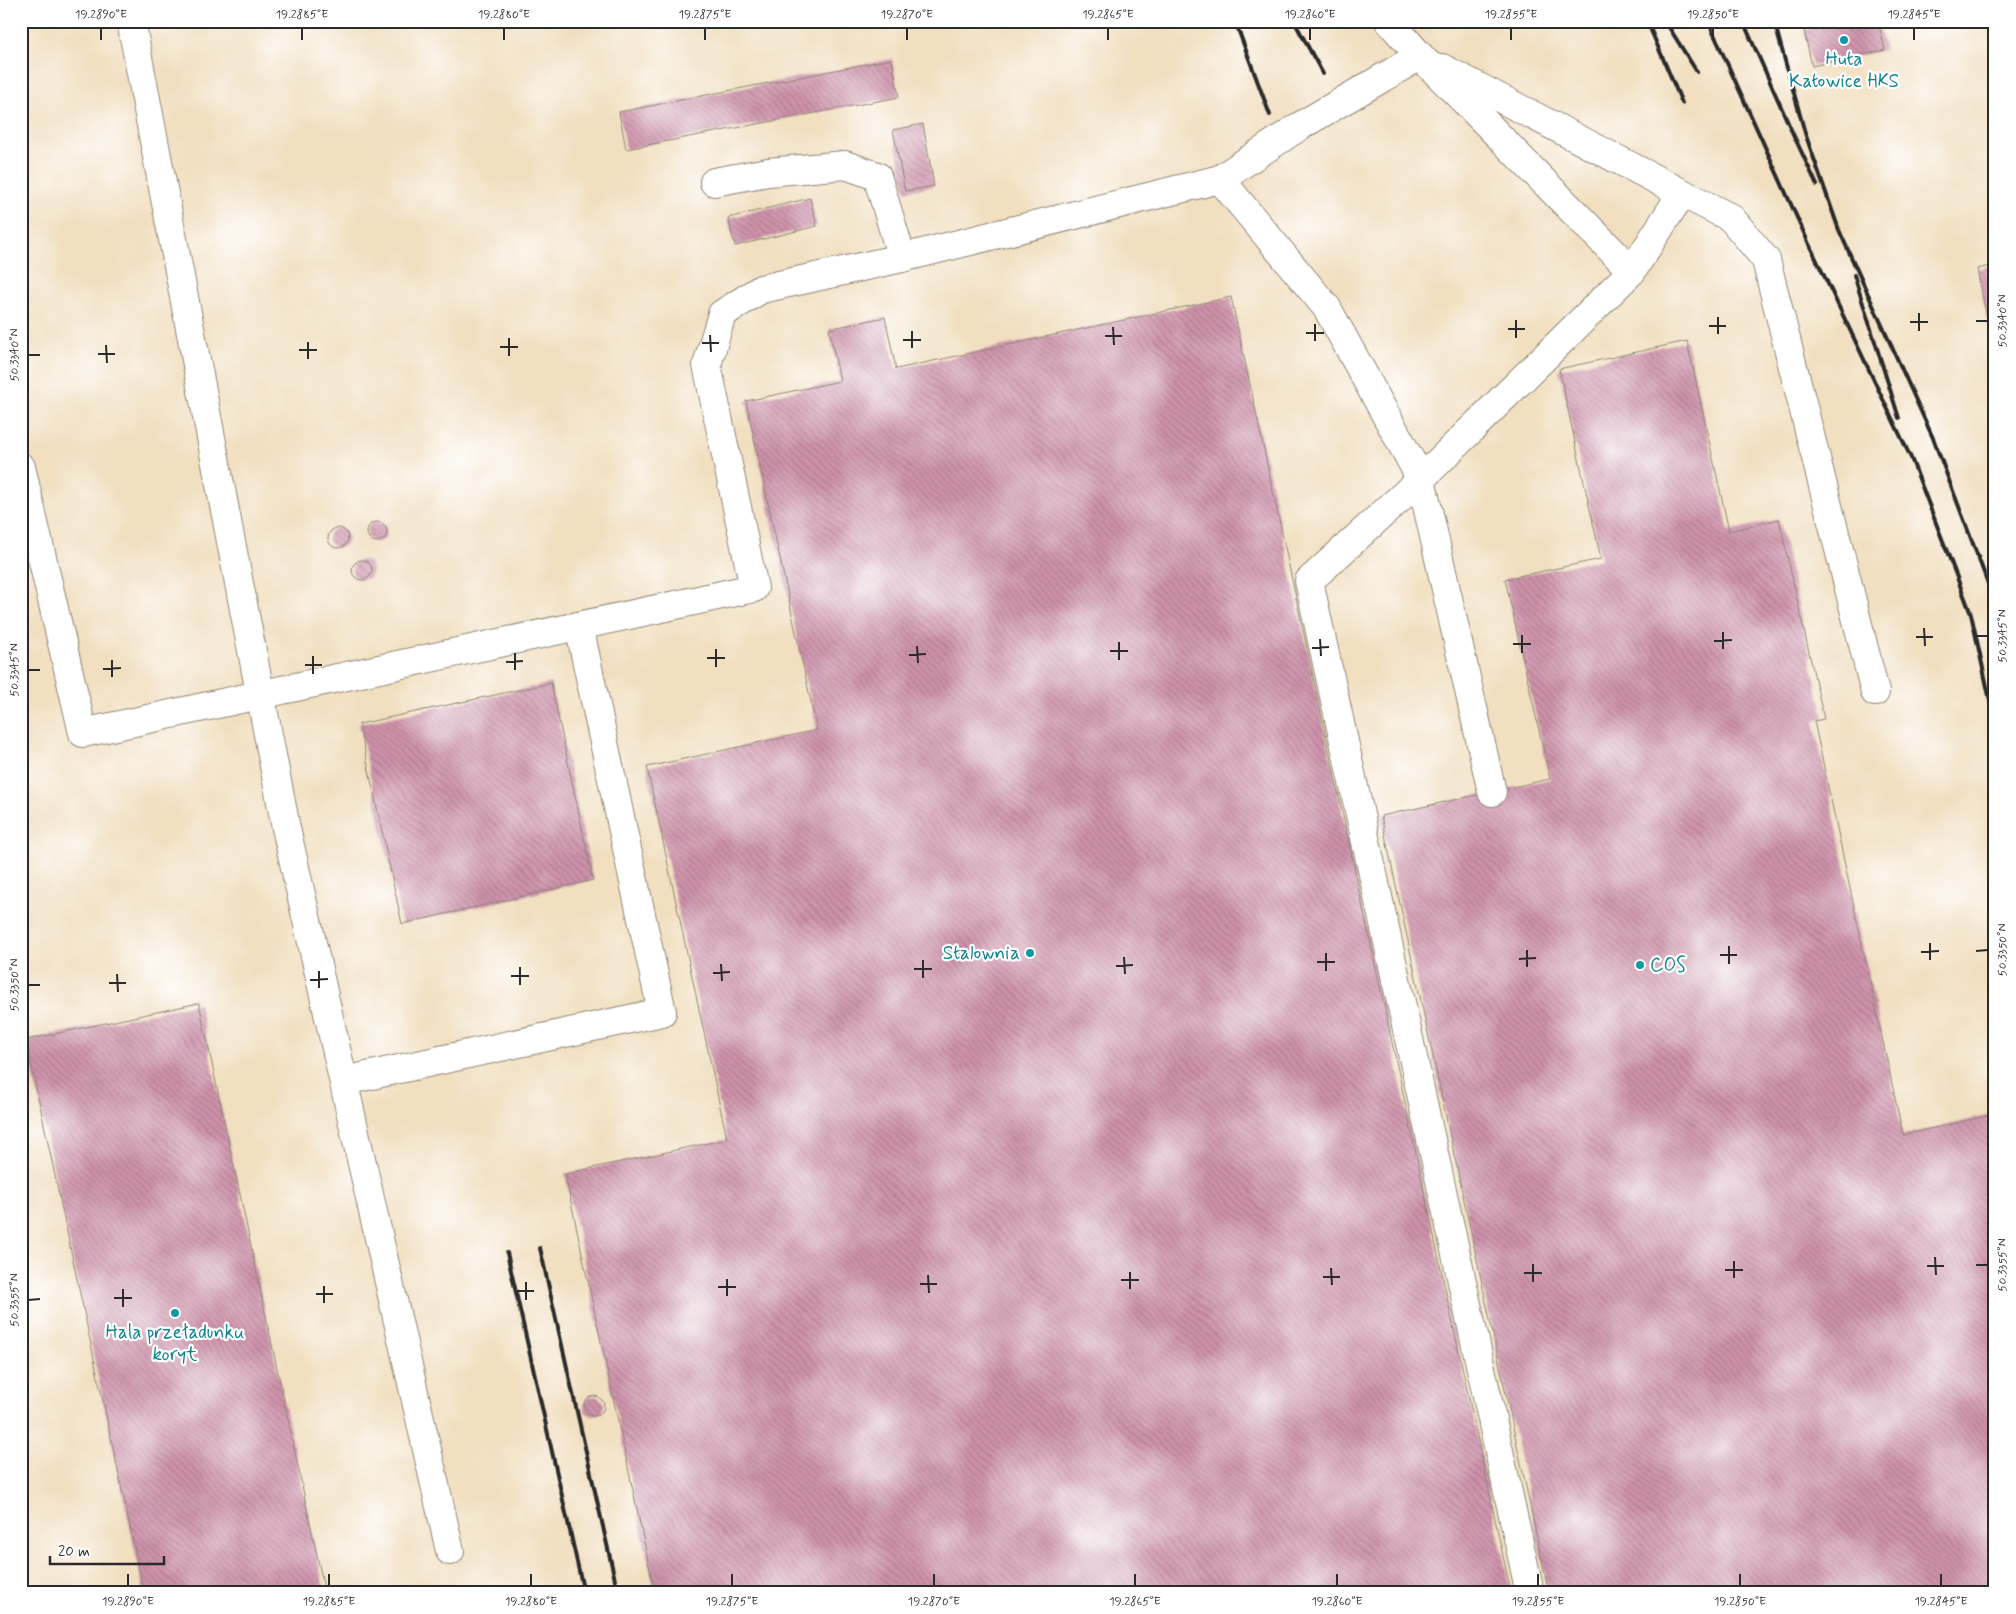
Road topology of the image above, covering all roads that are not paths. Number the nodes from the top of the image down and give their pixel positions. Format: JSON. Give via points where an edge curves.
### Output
{"nodes":[{"id":1,"x":131,"y":21,"type":"edge"},
{"id":2,"x":1389,"y":21,"type":"edge"},
{"id":3,"x":1420,"y":56,"type":"junction"},
{"id":4,"x":1220,"y":179,"type":"junction"},
{"id":5,"x":714,"y":182,"type":"dead end"},
{"id":6,"x":1682,"y":194,"type":"junction"},
{"id":7,"x":902,"y":258,"type":"junction"},
{"id":8,"x":1632,"y":271,"type":"junction"},
{"id":9,"x":21,"y":467,"type":"edge"},
{"id":10,"x":1421,"y":479,"type":"junction"},
{"id":11,"x":579,"y":626,"type":"junction"},
{"id":12,"x":1875,"y":692,"type":"dead end"},
{"id":13,"x":261,"y":695,"type":"junction"},
{"id":14,"x":1492,"y":792,"type":"dead end"},
{"id":15,"x":344,"y":1081,"type":"junction"},
{"id":16,"x":450,"y":1552,"type":"dead end"},
{"id":17,"x":1530,"y":1593,"type":"edge"}],
"edges":[{"from":1,"to":13,"type":"lane"},
{"from":2,"to":3,"type":"lane"},
{"from":3,"to":4,"type":"lane","via":[[1300,126]]},
{"from":3,"to":6,"type":"lane"},
{"from":3,"to":8,"type":"lane"},
{"from":4,"to":7,"type":"lane"},
{"from":4,"to":10,"type":"lane","via":[[1327,308]]},
{"from":5,"to":7,"type":"lane","via":[[768,172],[845,165],[877,176]]},
{"from":6,"to":8,"type":"lane"},
{"from":6,"to":12,"type":"lane","via":[[1731,218],[1766,260]]},
{"from":7,"to":11,"type":"lane","via":[[761,290],[722,314],[707,365],[754,588]]},
{"from":8,"to":10,"type":"lane"},
{"from":9,"to":13,"type":"lane","via":[[83,733]]},
{"from":10,"to":14,"type":"lane"},
{"from":10,"to":17,"type":"lane","via":[[1309,581]]},
{"from":11,"to":13,"type":"lane"},
{"from":11,"to":15,"type":"lane","via":[[662,1012]]},
{"from":13,"to":15,"type":"lane","via":[[286,828]]},
{"from":15,"to":16,"type":"lane"}]}
